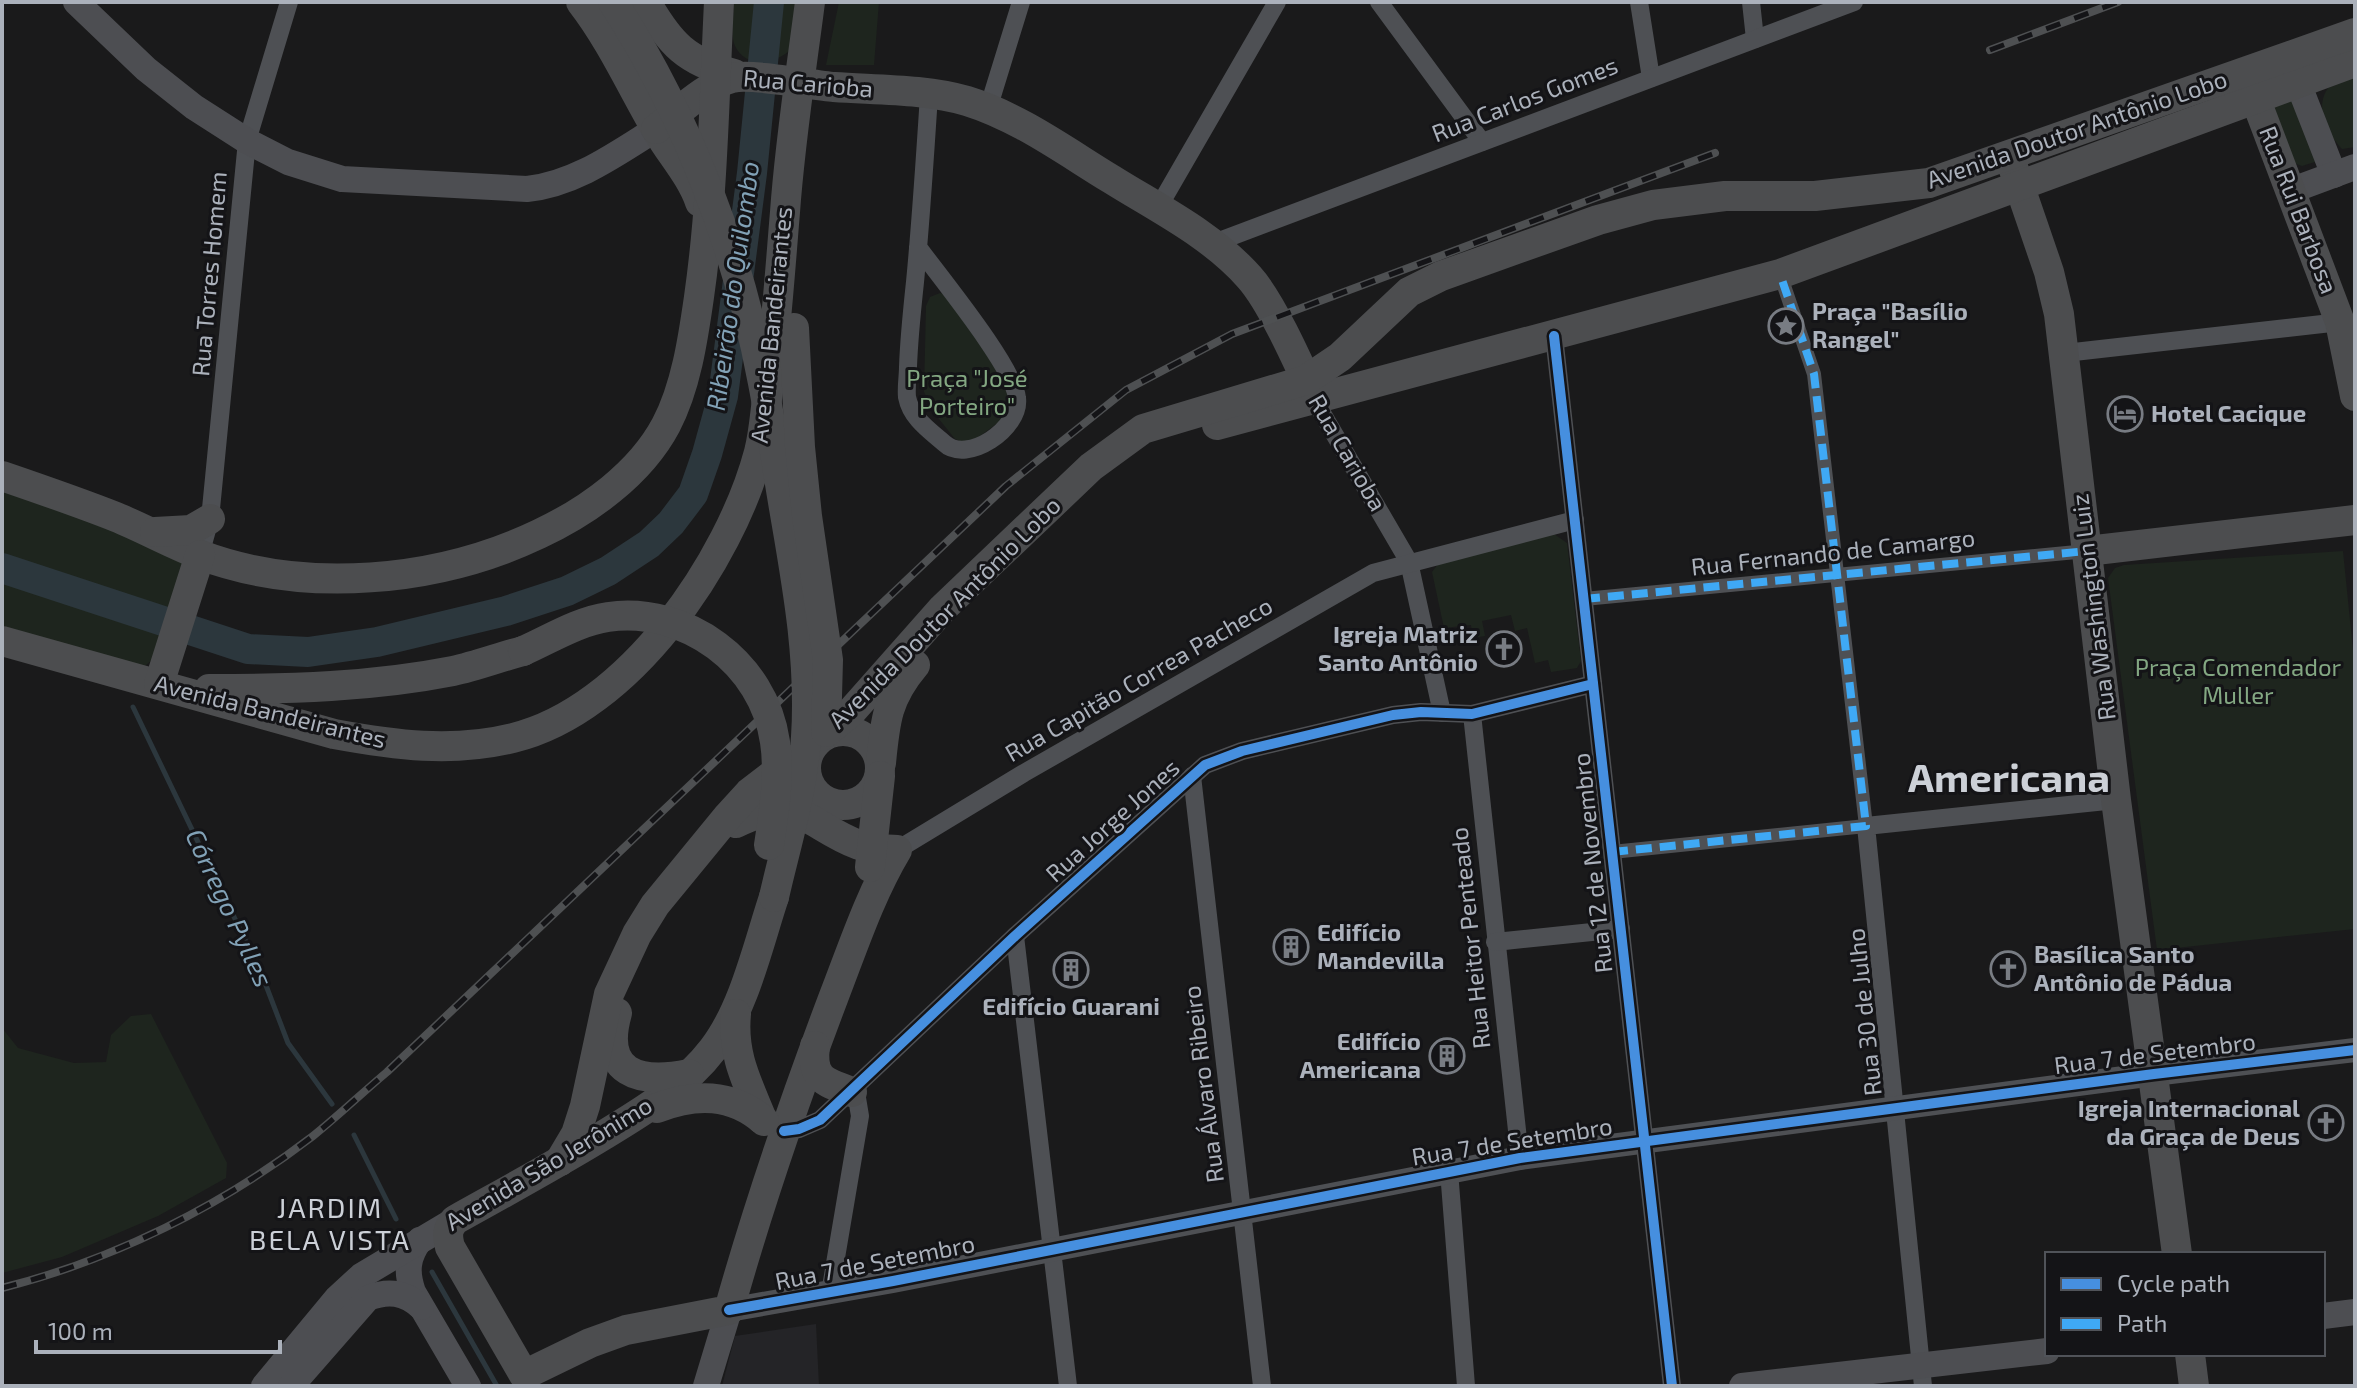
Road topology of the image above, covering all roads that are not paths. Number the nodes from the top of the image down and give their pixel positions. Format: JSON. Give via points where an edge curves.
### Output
{"nodes":[{"id":1,"x":76,"y":2,"type":"edge"},
{"id":2,"x":289,"y":2,"type":"edge"},
{"id":3,"x":581,"y":2,"type":"edge"},
{"id":4,"x":719,"y":2,"type":"edge"},
{"id":5,"x":810,"y":2,"type":"edge"},
{"id":6,"x":1021,"y":2,"type":"edge"},
{"id":7,"x":1277,"y":2,"type":"edge"},
{"id":8,"x":1379,"y":2,"type":"edge"},
{"id":9,"x":1639,"y":2,"type":"edge"},
{"id":10,"x":1751,"y":2,"type":"edge"},
{"id":11,"x":1854,"y":2,"type":"edge"},
{"id":12,"x":647,"y":5,"type":"edge"},
{"id":13,"x":607,"y":16,"type":"edge"},
{"id":14,"x":2355,"y":33,"type":"edge"},
{"id":15,"x":1755,"y":39,"type":"junction"},
{"id":16,"x":2355,"y":62,"type":"edge"},
{"id":17,"x":2292,"y":70,"type":"junction"},
{"id":18,"x":732,"y":77,"type":"junction"},
{"id":19,"x":1651,"y":78,"type":"junction"},
{"id":20,"x":792,"y":83,"type":"junction"},
{"id":21,"x":2250,"y":86,"type":"junction"},
{"id":22,"x":929,"y":95,"type":"junction"},
{"id":23,"x":988,"y":109,"type":"junction"},
{"id":24,"x":656,"y":129,"type":"junction"},
{"id":25,"x":247,"y":141,"type":"junction"},
{"id":26,"x":1482,"y":142,"type":"junction"},
{"id":27,"x":2009,"y":156,"type":"junction"},
{"id":28,"x":2345,"y":171,"type":"edge"},
{"id":29,"x":2019,"y":184,"type":"junction"},
{"id":30,"x":2290,"y":191,"type":"junction"},
{"id":31,"x":785,"y":201,"type":"junction"},
{"id":32,"x":1158,"y":208,"type":"junction"},
{"id":33,"x":707,"y":234,"type":"junction"},
{"id":34,"x":1214,"y":243,"type":"junction"},
{"id":35,"x":918,"y":247,"type":"junction"},
{"id":36,"x":1780,"y":274,"type":"junction"},
{"id":37,"x":2340,"y":322,"type":"junction"},
{"id":38,"x":1554,"y":336,"type":"junction"},
{"id":39,"x":2065,"y":353,"type":"junction"},
{"id":40,"x":1310,"y":390,"type":"junction"},
{"id":41,"x":2355,"y":396,"type":"edge"},
{"id":42,"x":2,"y":476,"type":"edge"},
{"id":43,"x":210,"y":519,"type":"junction"},
{"id":44,"x":1575,"y":520,"type":"junction"},
{"id":45,"x":2355,"y":520,"type":"edge"},
{"id":46,"x":150,"y":532,"type":"junction"},
{"id":47,"x":2087,"y":551,"type":"junction"},
{"id":48,"x":200,"y":555,"type":"junction"},
{"id":49,"x":1409,"y":562,"type":"junction"},
{"id":50,"x":1837,"y":575,"type":"junction"},
{"id":51,"x":1584,"y":599,"type":"junction"},
{"id":52,"x":2,"y":641,"type":"edge"},
{"id":53,"x":1593,"y":684,"type":"junction"},
{"id":54,"x":167,"y":686,"type":"junction"},
{"id":55,"x":1442,"y":713,"type":"junction"},
{"id":56,"x":1472,"y":714,"type":"junction"},
{"id":57,"x":819,"y":739,"type":"junction"},
{"id":58,"x":880,"y":769,"type":"junction"},
{"id":59,"x":1192,"y":776,"type":"junction"},
{"id":60,"x":817,"y":795,"type":"junction"},
{"id":61,"x":2116,"y":800,"type":"junction"},
{"id":62,"x":877,"y":810,"type":"junction"},
{"id":63,"x":736,"y":823,"type":"junction"},
{"id":64,"x":1866,"y":826,"type":"junction"},
{"id":65,"x":838,"y":834,"type":"junction"},
{"id":66,"x":885,"y":849,"type":"junction"},
{"id":67,"x":1612,"y":852,"type":"junction"},
{"id":68,"x":768,"y":896,"type":"junction"},
{"id":69,"x":1621,"y":929,"type":"junction"},
{"id":70,"x":1015,"y":936,"type":"junction"},
{"id":71,"x":1495,"y":942,"type":"junction"},
{"id":72,"x":740,"y":997,"type":"junction"},
{"id":73,"x":815,"y":1046,"type":"junction"},
{"id":74,"x":2355,"y":1050,"type":"edge"},
{"id":75,"x":689,"y":1074,"type":"junction"},
{"id":76,"x":2154,"y":1074,"type":"junction"},
{"id":77,"x":852,"y":1092,"type":"junction"},
{"id":78,"x":1894,"y":1109,"type":"junction"},
{"id":79,"x":631,"y":1119,"type":"junction"},
{"id":80,"x":773,"y":1125,"type":"junction"},
{"id":81,"x":1645,"y":1141,"type":"junction"},
{"id":82,"x":1520,"y":1158,"type":"junction"},
{"id":83,"x":559,"y":1163,"type":"junction"},
{"id":84,"x":1449,"y":1171,"type":"junction"},
{"id":85,"x":1244,"y":1213,"type":"junction"},
{"id":86,"x":455,"y":1220,"type":"junction"},
{"id":87,"x":420,"y":1240,"type":"junction"},
{"id":88,"x":1052,"y":1250,"type":"junction"},
{"id":89,"x":2177,"y":1252,"type":"edge"},
{"id":90,"x":830,"y":1293,"type":"junction"},
{"id":91,"x":421,"y":1307,"type":"junction"},
{"id":92,"x":729,"y":1310,"type":"junction"},
{"id":93,"x":2355,"y":1312,"type":"edge"},
{"id":94,"x":2325,"y":1316,"type":"edge"},
{"id":95,"x":2045,"y":1351,"type":"edge"},
{"id":96,"x":2190,"y":1356,"type":"edge"},
{"id":97,"x":1921,"y":1376,"type":"edge"},
{"id":98,"x":519,"y":1382,"type":"edge"},
{"id":99,"x":264,"y":1386,"type":"edge"},
{"id":100,"x":291,"y":1386,"type":"edge"},
{"id":101,"x":468,"y":1386,"type":"edge"},
{"id":102,"x":706,"y":1386,"type":"edge"},
{"id":103,"x":1068,"y":1386,"type":"edge"},
{"id":104,"x":1262,"y":1386,"type":"edge"},
{"id":105,"x":1466,"y":1386,"type":"edge"},
{"id":106,"x":1672,"y":1386,"type":"edge"},
{"id":107,"x":1742,"y":1386,"type":"edge"},
{"id":108,"x":2194,"y":1386,"type":"edge"}],
"edges":[{"from":1,"to":25,"type":"main road","name":"Rua Carioba","via":[[169,88]]},
{"from":2,"to":25,"type":"street","name":"Rua Torres Homem"},
{"from":3,"to":13,"type":"main road"},
{"from":4,"to":18,"type":"main road"},
{"from":5,"to":20,"type":"main road","name":"Avenida Bandeirantes"},
{"from":6,"to":23,"type":"street"},
{"from":7,"to":32,"type":"street"},
{"from":8,"to":26,"type":"street"},
{"from":9,"to":19,"type":"street"},
{"from":10,"to":15,"type":"street"},
{"from":11,"to":15,"type":"street","name":"Rua Carlos Gomes"},
{"from":12,"to":13,"type":"main road","via":[[653,32],[643,53],[624,52]]},
{"from":12,"to":18,"type":"main road","via":[[682,52]]},
{"from":13,"to":24,"type":"main road"},
{"from":13,"to":68,"type":"main road","bridge":true,"via":[[632,32],[688,141],[733,263],[763,382],[804,630],[808,701],[801,780]]},
{"from":14,"to":17,"type":"main road","name":"Avenida Doutor Antônio Lobo"},
{"from":15,"to":19,"type":"street","name":"Rua Carlos Gomes"},
{"from":16,"to":17,"type":"main road","name":"Avenida Doutor Antônio Lobo"},
{"from":17,"to":21,"type":"main road","name":"Avenida Doutor Antônio Lobo"},
{"from":17,"to":28,"type":"main road"},
{"from":18,"to":20,"type":"main road","name":"Rua Carioba"},
{"from":18,"to":24,"type":"main road","name":"Rua Carioba"},
{"from":18,"to":33,"type":"main road"},
{"from":19,"to":26,"type":"street","name":"Rua Carlos Gomes"},
{"from":20,"to":22,"type":"main road","name":"Rua Carioba"},
{"from":20,"to":31,"type":"main road","name":"Avenida Bandeirantes"},
{"from":21,"to":27,"type":"main road","name":"Avenida Doutor Antônio Lobo"},
{"from":21,"to":29,"type":"main road","name":"Avenida Doutor Antônio Lobo"},
{"from":21,"to":30,"type":"main road","name":"Rua Rui Barbosa"},
{"from":22,"to":23,"type":"main road","name":"Rua Carioba"},
{"from":22,"to":35,"type":"street"},
{"from":23,"to":32,"type":"main road","name":"Rua Carioba"},
{"from":24,"to":25,"type":"main road","name":"Rua Carioba","via":[[568,180],[527,189],[342,179],[288,162]]},
{"from":24,"to":33,"type":"main road","via":[[696,191]]},
{"from":25,"to":43,"type":"street","name":"Rua Torres Homem"},
{"from":26,"to":34,"type":"street","name":"Rua Carlos Gomes"},
{"from":27,"to":29,"type":"main road","name":"Rua Washington Luiz"},
{"from":27,"to":40,"type":"main road","name":"Avenida Doutor Antônio Lobo","via":[[1929,183],[1815,196],[1725,196],[1653,205],[1598,220],[1409,292]]},
{"from":28,"to":30,"type":"main road"},
{"from":29,"to":36,"type":"main road","name":"Avenida Doutor Antônio Lobo"},
{"from":29,"to":39,"type":"main road","name":"Rua Washington Luiz","via":[[2049,272]]},
{"from":30,"to":37,"type":"main road","name":"Rua Rui Barbosa"},
{"from":31,"to":54,"type":"main road","name":"Avenida Bandeirantes","via":[[775,342],[760,449],[747,491],[709,570],[681,611],[619,678],[588,702],[516,738],[431,748],[334,734]]},
{"from":31,"to":68,"type":"main road","bridge":true,"via":[[800,447],[828,660],[828,698],[817,781]]},
{"from":32,"to":34,"type":"main road","name":"Rua Carioba"},
{"from":33,"to":48,"type":"main road","via":[[693,335],[666,425],[645,456],[593,504],[520,543],[385,577],[321,579]]},
{"from":34,"to":40,"type":"main road","name":"Rua Carioba","via":[[1252,280]]},
{"from":35,"to":35,"type":"street","via":[[907,397],[914,416],[950,449],[963,450],[978,446],[1009,423],[1017,398],[996,354]]},
{"from":36,"to":38,"type":"main road","name":"Avenida Doutor Antônio Lobo"},
{"from":36,"to":50,"type":"street","name":"Rua 30 de Julho","via":[[1814,374]]},
{"from":37,"to":39,"type":"street"},
{"from":37,"to":41,"type":"main road","name":"Rua Rui Barbosa"},
{"from":38,"to":40,"type":"main road","name":"Avenida Doutor Antônio Lobo"},
{"from":38,"to":44,"type":"street","name":"Rua 12 de Novembro"},
{"from":39,"to":47,"type":"main road","name":"Rua Washington Luiz"},
{"from":40,"to":49,"type":"street","name":"Rua Carioba"},
{"from":40,"to":57,"type":"main road","name":"Avenida Doutor Antônio Lobo","via":[[1143,429],[1091,467],[943,608],[858,705]]},
{"from":40,"to":58,"type":"main road","name":"Avenida Doutor Antônio Lobo","via":[[1153,446],[1101,484],[905,677],[889,705]]},
{"from":42,"to":46,"type":"main road"},
{"from":43,"to":46,"type":"main road","via":[[191,530]]},
{"from":43,"to":48,"type":"street","name":"Rua Torres Homem"},
{"from":44,"to":49,"type":"street","name":"Rua Capitão Correa Pacheco"},
{"from":44,"to":51,"type":"street","name":"Rua 12 de Novembro"},
{"from":45,"to":47,"type":"main road"},
{"from":46,"to":48,"type":"main road"},
{"from":47,"to":50,"type":"street","name":"Rua Fernando de Camargo"},
{"from":47,"to":61,"type":"main road","name":"Rua Washington Luiz"},
{"from":48,"to":54,"type":"main road","via":[[172,641]]},
{"from":49,"to":55,"type":"street","name":"Rua Carioba"},
{"from":49,"to":66,"type":"street","name":"Rua Capitão Correa Pacheco","via":[[1373,573]]},
{"from":50,"to":51,"type":"street","name":"Rua Fernando de Camargo"},
{"from":50,"to":64,"type":"street","name":"Rua 30 de Julho"},
{"from":51,"to":53,"type":"street","name":"Rua 12 de Novembro"},
{"from":52,"to":54,"type":"main road","name":"Avenida Bandeirantes"},
{"from":53,"to":56,"type":"street","name":"Rua Jorge Jones"},
{"from":53,"to":67,"type":"street","name":"Rua 12 de Novembro"},
{"from":54,"to":68,"type":"main road","bridge":true,"via":[[285,689],[408,679],[523,651],[588,622],[620,616],[682,625],[734,660],[756,689],[772,724],[775,789]]},
{"from":55,"to":56,"type":"street","name":"Rua Jorge Jones"},
{"from":55,"to":59,"type":"street","name":"Rua Jorge Jones","via":[[1393,715],[1242,751]]},
{"from":56,"to":71,"type":"street","name":"Rua Heitor Penteado"},
{"from":57,"to":58,"type":"main road","via":[[835,731],[859,734],[869,741]]},
{"from":57,"to":60,"type":"main road","via":[[805,768]]},
{"from":57,"to":83,"type":"main road","name":"Avenida Doutor Antônio Lobo","via":[[738,804],[637,934],[609,994],[585,1106]]},
{"from":58,"to":60,"type":"main road","via":[[869,795],[849,805]]},
{"from":58,"to":62,"type":"main road","name":"Avenida Doutor Antônio Lobo"},
{"from":59,"to":70,"type":"street","name":"Rua Jorge Jones"},
{"from":59,"to":85,"type":"street","name":"Rua Álvaro Ribeiro"},
{"from":60,"to":63,"type":"main road","via":[[780,794]]},
{"from":61,"to":64,"type":"street"},
{"from":61,"to":76,"type":"main road","name":"Rua Washington Luiz"},
{"from":62,"to":65,"type":"main road","via":[[863,833]]},
{"from":62,"to":66,"type":"main road","name":"Avenida Doutor Antônio Lobo"},
{"from":63,"to":65,"type":"main road","via":[[774,809],[811,818]]},
{"from":63,"to":75,"type":"main road","via":[[647,941],[615,1022],[615,1051],[628,1072],[654,1079]]},
{"from":64,"to":67,"type":"street"},
{"from":64,"to":78,"type":"street","name":"Rua 30 de Julho"},
{"from":65,"to":66,"type":"main road"},
{"from":66,"to":73,"type":"main road","name":"Avenida Doutor Antônio Lobo"},
{"from":67,"to":69,"type":"street","name":"Rua 12 de Novembro"},
{"from":68,"to":72,"type":"main road"},
{"from":69,"to":71,"type":"street"},
{"from":69,"to":81,"type":"street","name":"Rua 12 de Novembro"},
{"from":70,"to":77,"type":"street","name":"Rua Jorge Jones"},
{"from":70,"to":88,"type":"street"},
{"from":71,"to":82,"type":"street","name":"Rua Heitor Penteado"},
{"from":72,"to":75,"type":"main road","name":"Avenida São Jerônimo","via":[[713,1050]]},
{"from":72,"to":80,"type":"main road","via":[[738,1062]]},
{"from":73,"to":77,"type":"main road","via":[[814,1066],[821,1079]]},
{"from":73,"to":80,"type":"main road","name":"Avenida Doutor Antônio Lobo"},
{"from":74,"to":76,"type":"street","name":"Rua 7 de Setembro"},
{"from":75,"to":79,"type":"main road","name":"Avenida São Jerônimo"},
{"from":76,"to":78,"type":"street","name":"Rua 7 de Setembro"},
{"from":76,"to":89,"type":"main road","name":"Rua Washington Luiz"},
{"from":77,"to":80,"type":"street","name":"Rua Jorge Jones","via":[[820,1120],[799,1129]]},
{"from":77,"to":90,"type":"street","via":[[860,1116]]},
{"from":78,"to":81,"type":"street","name":"Rua 7 de Setembro"},
{"from":78,"to":97,"type":"street","name":"Rua 30 de Julho"},
{"from":79,"to":80,"type":"main road","via":[[671,1103],[709,1097],[737,1102]]},
{"from":79,"to":83,"type":"main road","name":"Avenida São Jerônimo"},
{"from":80,"to":92,"type":"main road","name":"Avenida Doutor Antônio Lobo","via":[[755,1219]]},
{"from":81,"to":82,"type":"street","name":"Rua 7 de Setembro"},
{"from":81,"to":106,"type":"street","name":"Rua 12 de Novembro"},
{"from":82,"to":84,"type":"street","name":"Rua 7 de Setembro"},
{"from":83,"to":86,"type":"main road","name":"Avenida São Jerônimo"},
{"from":84,"to":85,"type":"street","name":"Rua 7 de Setembro"},
{"from":84,"to":105,"type":"street"},
{"from":85,"to":88,"type":"street","name":"Rua 7 de Setembro"},
{"from":85,"to":104,"type":"street","name":"Rua Álvaro Ribeiro"},
{"from":86,"to":87,"type":"main road","name":"Avenida São Jerônimo"},
{"from":86,"to":98,"type":"main road","via":[[448,1232],[450,1247]]},
{"from":87,"to":91,"type":"main road","via":[[408,1269]]},
{"from":87,"to":99,"type":"main road","name":"Avenida São Jerônimo","via":[[361,1276],[337,1298]]},
{"from":88,"to":90,"type":"street","name":"Rua 7 de Setembro"},
{"from":88,"to":103,"type":"street"},
{"from":90,"to":92,"type":"street","name":"Rua 7 de Setembro"},
{"from":91,"to":100,"type":"main road","via":[[392,1293],[368,1298]]},
{"from":91,"to":101,"type":"main road"},
{"from":92,"to":98,"type":"main road","via":[[626,1330],[590,1343]]},
{"from":92,"to":102,"type":"main road"},
{"from":93,"to":94,"type":"main road"},
{"from":95,"to":97,"type":"main road"},
{"from":96,"to":108,"type":"main road"},
{"from":97,"to":107,"type":"main road"}]}
